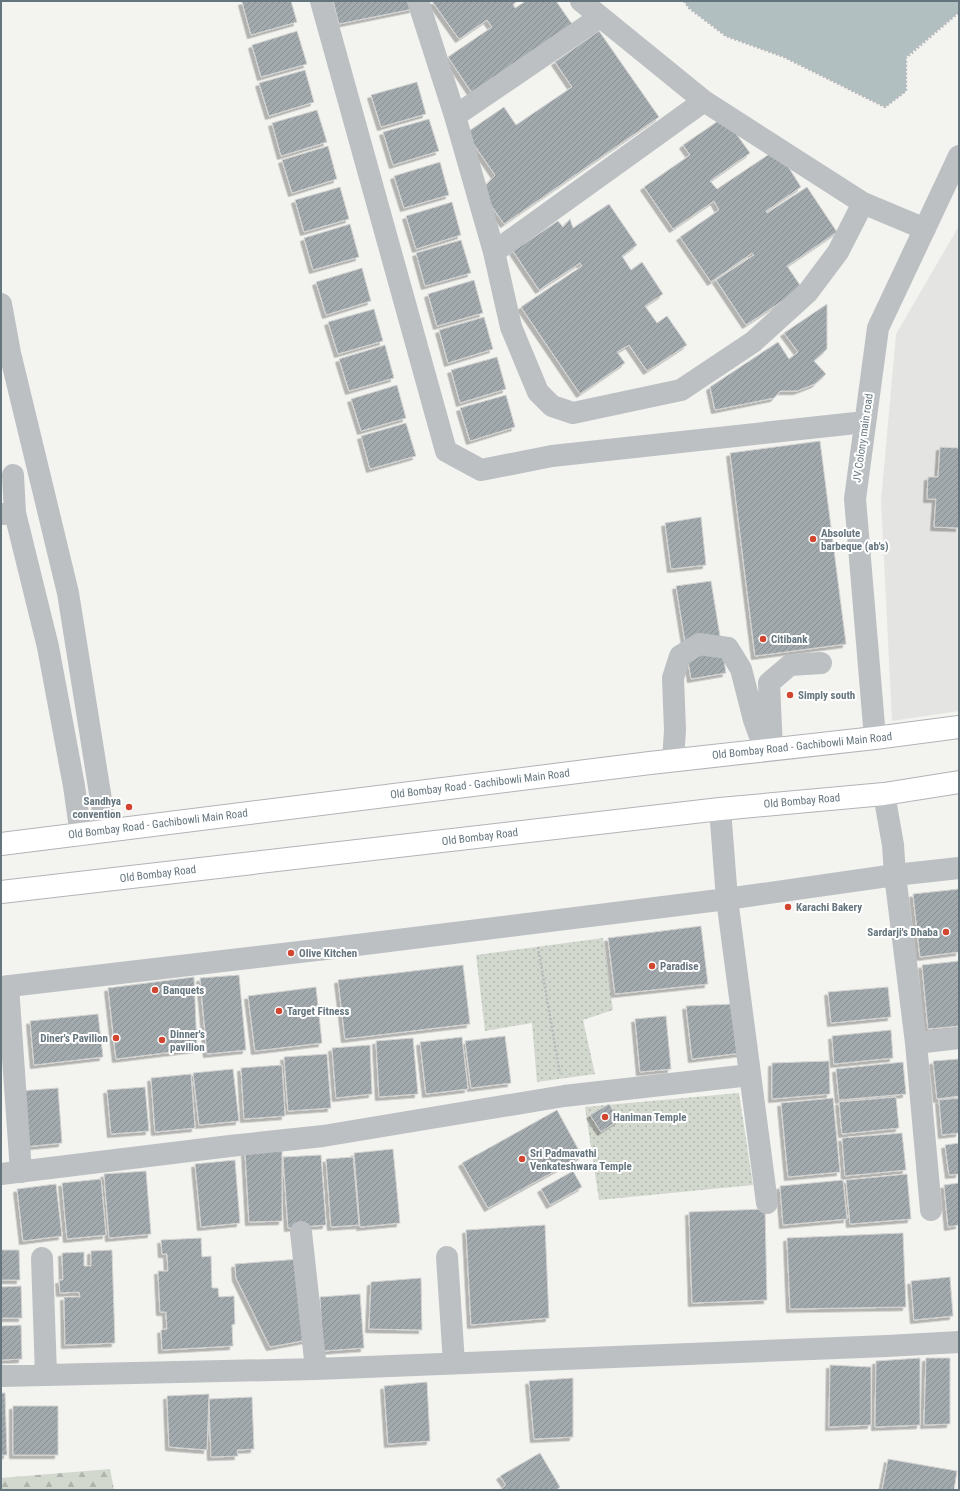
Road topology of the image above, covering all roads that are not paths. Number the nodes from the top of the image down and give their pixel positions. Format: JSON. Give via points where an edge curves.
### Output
{"nodes":[{"id":1,"x":321,"y":1,"type":"edge"},
{"id":2,"x":418,"y":1,"type":"edge"},
{"id":3,"x":581,"y":1,"type":"edge"},
{"id":4,"x":600,"y":17,"type":"junction"},
{"id":5,"x":704,"y":101,"type":"junction"},
{"id":6,"x":455,"y":116,"type":"junction"},
{"id":7,"x":959,"y":156,"type":"edge"},
{"id":8,"x":863,"y":203,"type":"junction"},
{"id":9,"x":925,"y":229,"type":"junction"},
{"id":10,"x":494,"y":252,"type":"junction"},
{"id":11,"x":1,"y":304,"type":"edge"},
{"id":12,"x":865,"y":422,"type":"junction"},
{"id":13,"x":13,"y":475,"type":"dead end"},
{"id":14,"x":8,"y":513,"type":"edge"},
{"id":15,"x":821,"y":663,"type":"dead end"},
{"id":16,"x":959,"y":727,"type":"edge"},
{"id":17,"x":875,"y":738,"type":"junction"},
{"id":18,"x":768,"y":749,"type":"junction"},
{"id":19,"x":673,"y":760,"type":"junction"},
{"id":20,"x":959,"y":782,"type":"edge"},
{"id":21,"x":884,"y":794,"type":"junction"},
{"id":22,"x":720,"y":809,"type":"junction"},
{"id":23,"x":106,"y":830,"type":"junction"},
{"id":24,"x":80,"y":835,"type":"junction"},
{"id":25,"x":1,"y":844,"type":"edge"},
{"id":26,"x":959,"y":868,"type":"edge"},
{"id":27,"x":895,"y":876,"type":"junction"},
{"id":28,"x":1,"y":892,"type":"edge"},
{"id":29,"x":727,"y":899,"type":"junction"},
{"id":30,"x":5,"y":986,"type":"edge"},
{"id":31,"x":959,"y":1038,"type":"edge"},
{"id":32,"x":916,"y":1043,"type":"junction"},
{"id":33,"x":750,"y":1075,"type":"junction"},
{"id":34,"x":11,"y":1173,"type":"edge"},
{"id":35,"x":767,"y":1203,"type":"dead end"},
{"id":36,"x":931,"y":1210,"type":"dead end"},
{"id":37,"x":301,"y":1232,"type":"dead end"},
{"id":38,"x":447,"y":1257,"type":"dead end"},
{"id":39,"x":42,"y":1258,"type":"dead end"},
{"id":40,"x":959,"y":1342,"type":"edge"},
{"id":41,"x":454,"y":1363,"type":"junction"},
{"id":42,"x":316,"y":1369,"type":"junction"},
{"id":43,"x":46,"y":1375,"type":"junction"},
{"id":44,"x":1,"y":1376,"type":"edge"}],
"edges":[{"from":1,"to":12,"type":"street","via":[[446,451],[481,470],[552,456]]},
{"from":2,"to":6,"type":"street"},
{"from":3,"to":4,"type":"street"},
{"from":4,"to":5,"type":"street"},
{"from":4,"to":6,"type":"street"},
{"from":5,"to":8,"type":"street"},
{"from":5,"to":10,"type":"street"},
{"from":6,"to":10,"type":"street"},
{"from":7,"to":9,"type":"street","name":"JV Colony main road"},
{"from":8,"to":9,"type":"street"},
{"from":8,"to":10,"type":"street","via":[[838,252],[808,292],[752,342],[681,390],[573,413],[552,406],[538,392],[511,327]]},
{"from":9,"to":12,"type":"street","name":"JV Colony main road","via":[[878,328]]},
{"from":11,"to":23,"type":"street","via":[[10,353],[68,592]]},
{"from":12,"to":17,"type":"street","name":"JV Colony main road","via":[[855,499]]},
{"from":13,"to":14,"type":"street"},
{"from":14,"to":24,"type":"street","via":[[48,647],[74,786]]},
{"from":15,"to":18,"type":"street","via":[[790,665],[769,683]]},
{"from":16,"to":17,"type":"main road","name":"Old Bombay Road - Gachibowli Main Road"},
{"from":17,"to":18,"type":"main road","name":"Old Bombay Road - Gachibowli Main Road"},
{"from":18,"to":19,"type":"main road","name":"Old Bombay Road - Gachibowli Main Road"},
{"from":18,"to":19,"type":"street","via":[[754,720],[741,669],[728,648],[699,644],[680,656],[673,678],[676,730]]},
{"from":19,"to":23,"type":"main road","name":"Old Bombay Road - Gachibowli Main Road"},
{"from":20,"to":21,"type":"main road","name":"Old Bombay Road"},
{"from":21,"to":22,"type":"main road","name":"Old Bombay Road"},
{"from":21,"to":27,"type":"street","via":[[893,845]]},
{"from":22,"to":28,"type":"main road","name":"Old Bombay Road"},
{"from":22,"to":29,"type":"street"},
{"from":23,"to":24,"type":"main road","name":"Old Bombay Road - Gachibowli Main Road"},
{"from":24,"to":25,"type":"main road","name":"Old Bombay Road - Gachibowli Main Road"},
{"from":26,"to":27,"type":"street"},
{"from":27,"to":29,"type":"street"},
{"from":27,"to":32,"type":"street"},
{"from":29,"to":30,"type":"street"},
{"from":29,"to":33,"type":"street"},
{"from":30,"to":34,"type":"street"},
{"from":31,"to":32,"type":"street"},
{"from":32,"to":36,"type":"street"},
{"from":33,"to":34,"type":"street","via":[[564,1096],[323,1136]]},
{"from":33,"to":35,"type":"street"},
{"from":37,"to":42,"type":"street"},
{"from":38,"to":41,"type":"street"},
{"from":39,"to":43,"type":"street"},
{"from":40,"to":41,"type":"street"},
{"from":41,"to":42,"type":"street"},
{"from":42,"to":43,"type":"street"},
{"from":43,"to":44,"type":"street"}]}
